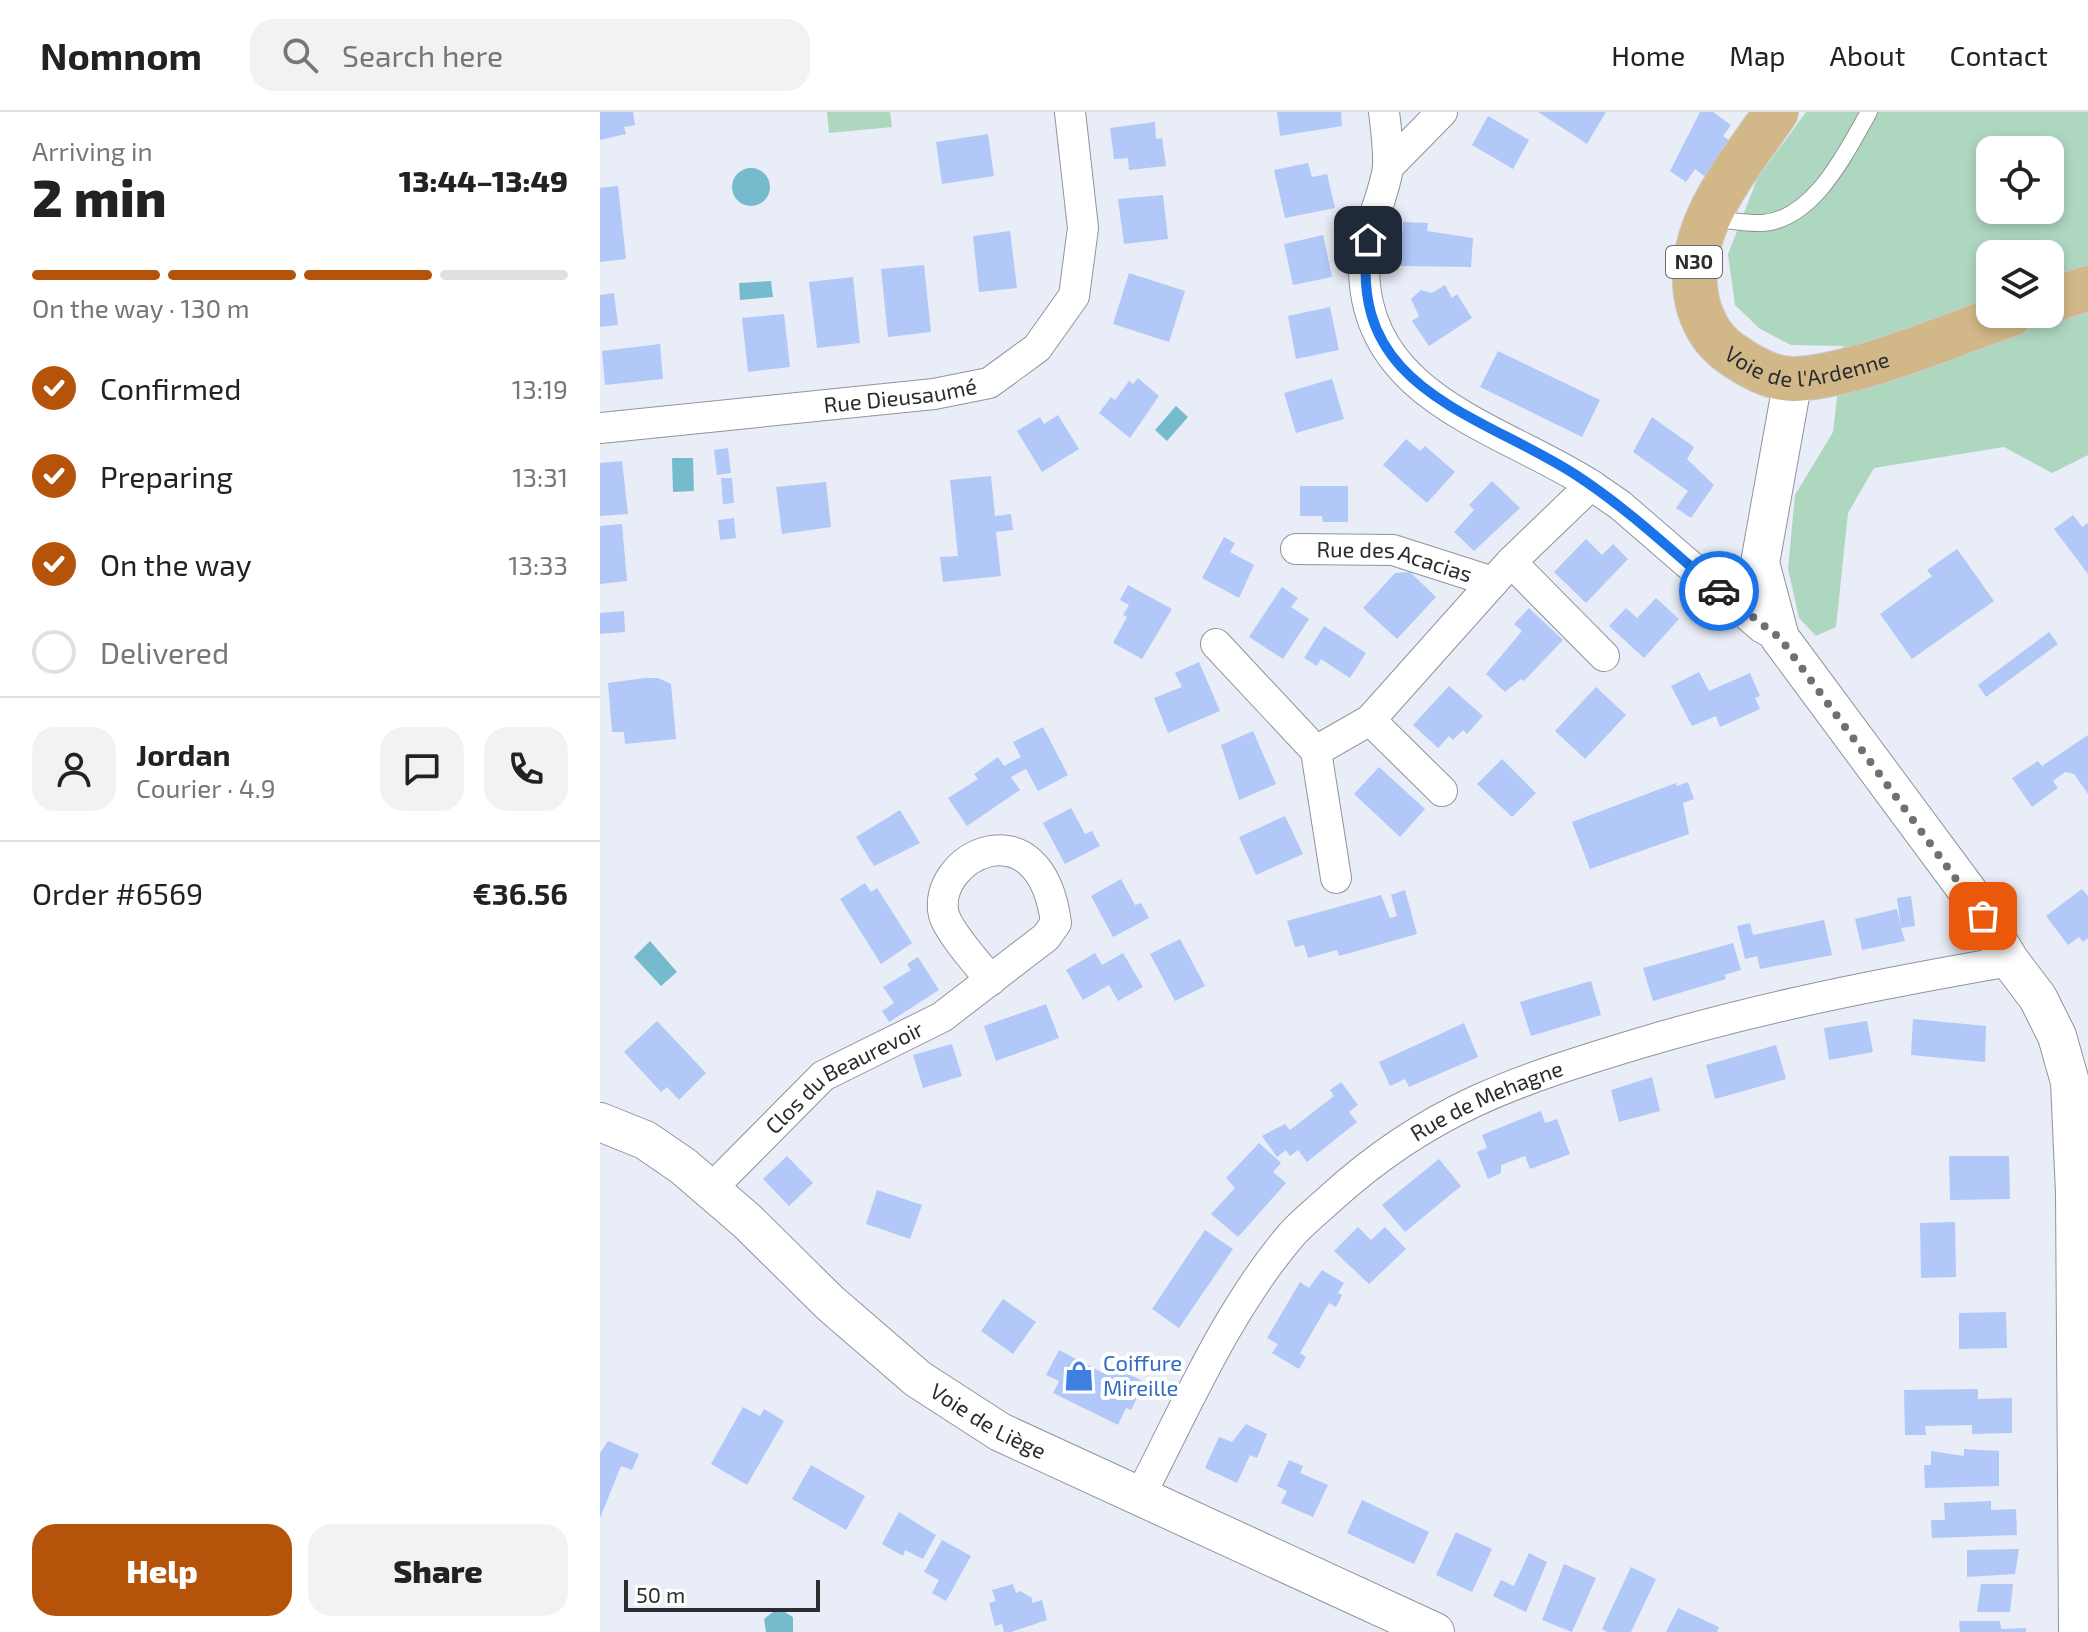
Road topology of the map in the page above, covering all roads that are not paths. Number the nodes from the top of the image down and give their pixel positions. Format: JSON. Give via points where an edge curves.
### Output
{"nodes":[{"id":1,"x":1070,"y":112,"type":"edge"},
{"id":2,"x":1384,"y":112,"type":"edge"},
{"id":3,"x":1442,"y":112,"type":"edge"},
{"id":4,"x":1776,"y":112,"type":"edge"},
{"id":5,"x":1869,"y":112,"type":"edge"},
{"id":6,"x":1388,"y":167,"type":"junction"},
{"id":7,"x":1707,"y":218,"type":"junction"},
{"id":8,"x":2088,"y":288,"type":"edge"},
{"id":9,"x":2064,"y":296,"type":"edge"},
{"id":10,"x":1976,"y":326,"type":"edge"},
{"id":11,"x":1793,"y":379,"type":"junction"},
{"id":12,"x":600,"y":428,"type":"edge"},
{"id":13,"x":1591,"y":485,"type":"junction"},
{"id":14,"x":1296,"y":549,"type":"dead end"},
{"id":15,"x":1502,"y":572,"type":"junction"},
{"id":16,"x":1780,"y":638,"type":"junction"},
{"id":17,"x":1216,"y":644,"type":"dead end"},
{"id":18,"x":1604,"y":656,"type":"dead end"},
{"id":19,"x":1370,"y":720,"type":"junction"},
{"id":20,"x":1316,"y":751,"type":"junction"},
{"id":21,"x":1442,"y":791,"type":"dead end"},
{"id":22,"x":1336,"y":878,"type":"dead end"},
{"id":23,"x":2010,"y":961,"type":"junction"},
{"id":24,"x":991,"y":980,"type":"dead end"},
{"id":25,"x":600,"y":1122,"type":"edge"},
{"id":26,"x":711,"y":1189,"type":"junction"},
{"id":27,"x":1140,"y":1496,"type":"junction"},
{"id":28,"x":1435,"y":1632,"type":"edge"},
{"id":29,"x":2078,"y":1632,"type":"edge"}],
"edges":[{"from":1,"to":12,"type":"street","name":"Rue Dieusaumé","via":[[1083,228],[1074,296],[1037,348],[989,383],[934,394]]},
{"from":2,"to":6,"type":"street"},
{"from":3,"to":6,"type":"street"},
{"from":4,"to":7,"type":"main road","name":"Voie de l'Ardenne","number":"N30"},
{"from":5,"to":7,"type":"lane","via":[[1827,184],[1792,211],[1766,223]]},
{"from":6,"to":13,"type":"street","via":[[1372,214],[1364,266],[1379,336],[1393,359],[1413,382],[1453,409]]},
{"from":7,"to":11,"type":"main road","name":"Voie de l'Ardenne","number":"N30","via":[[1696,246],[1692,282],[1705,327],[1751,367]]},
{"from":8,"to":9,"type":"main road"},
{"from":10,"to":11,"type":"main road","name":"Voie de l'Ardenne","number":"N30","via":[[1853,368]]},
{"from":11,"to":16,"type":"street","via":[[1760,563]]},
{"from":13,"to":15,"type":"street","name":"Rue des Acacias"},
{"from":13,"to":16,"type":"street"},
{"from":14,"to":15,"type":"street","name":"Rue des Acacias","via":[[1393,550]]},
{"from":15,"to":18,"type":"street","name":"Rue des Acacias"},
{"from":15,"to":19,"type":"street","name":"Rue des Acacias"},
{"from":16,"to":23,"type":"street","via":[[1969,893]]},
{"from":17,"to":20,"type":"street"},
{"from":19,"to":20,"type":"street","name":"Rue des Acacias"},
{"from":19,"to":21,"type":"street"},
{"from":20,"to":22,"type":"street"},
{"from":23,"to":27,"type":"street","name":"Rue de Mehagne","via":[[1827,993],[1670,1034],[1544,1072],[1427,1123],[1356,1175],[1304,1222],[1251,1285]]},
{"from":23,"to":29,"type":"street","via":[[2038,998],[2057,1036],[2070,1082]]},
{"from":24,"to":26,"type":"street","name":"Clos du Beaurevoir","via":[[942,1017],[823,1076]]},
{"from":25,"to":26,"type":"street","name":"Voie de Liège","via":[[645,1140]]},
{"from":26,"to":27,"type":"street","name":"Voie de Liège","via":[[918,1379],[1000,1432]]},
{"from":27,"to":28,"type":"street","name":"Voie de Liège"}]}
